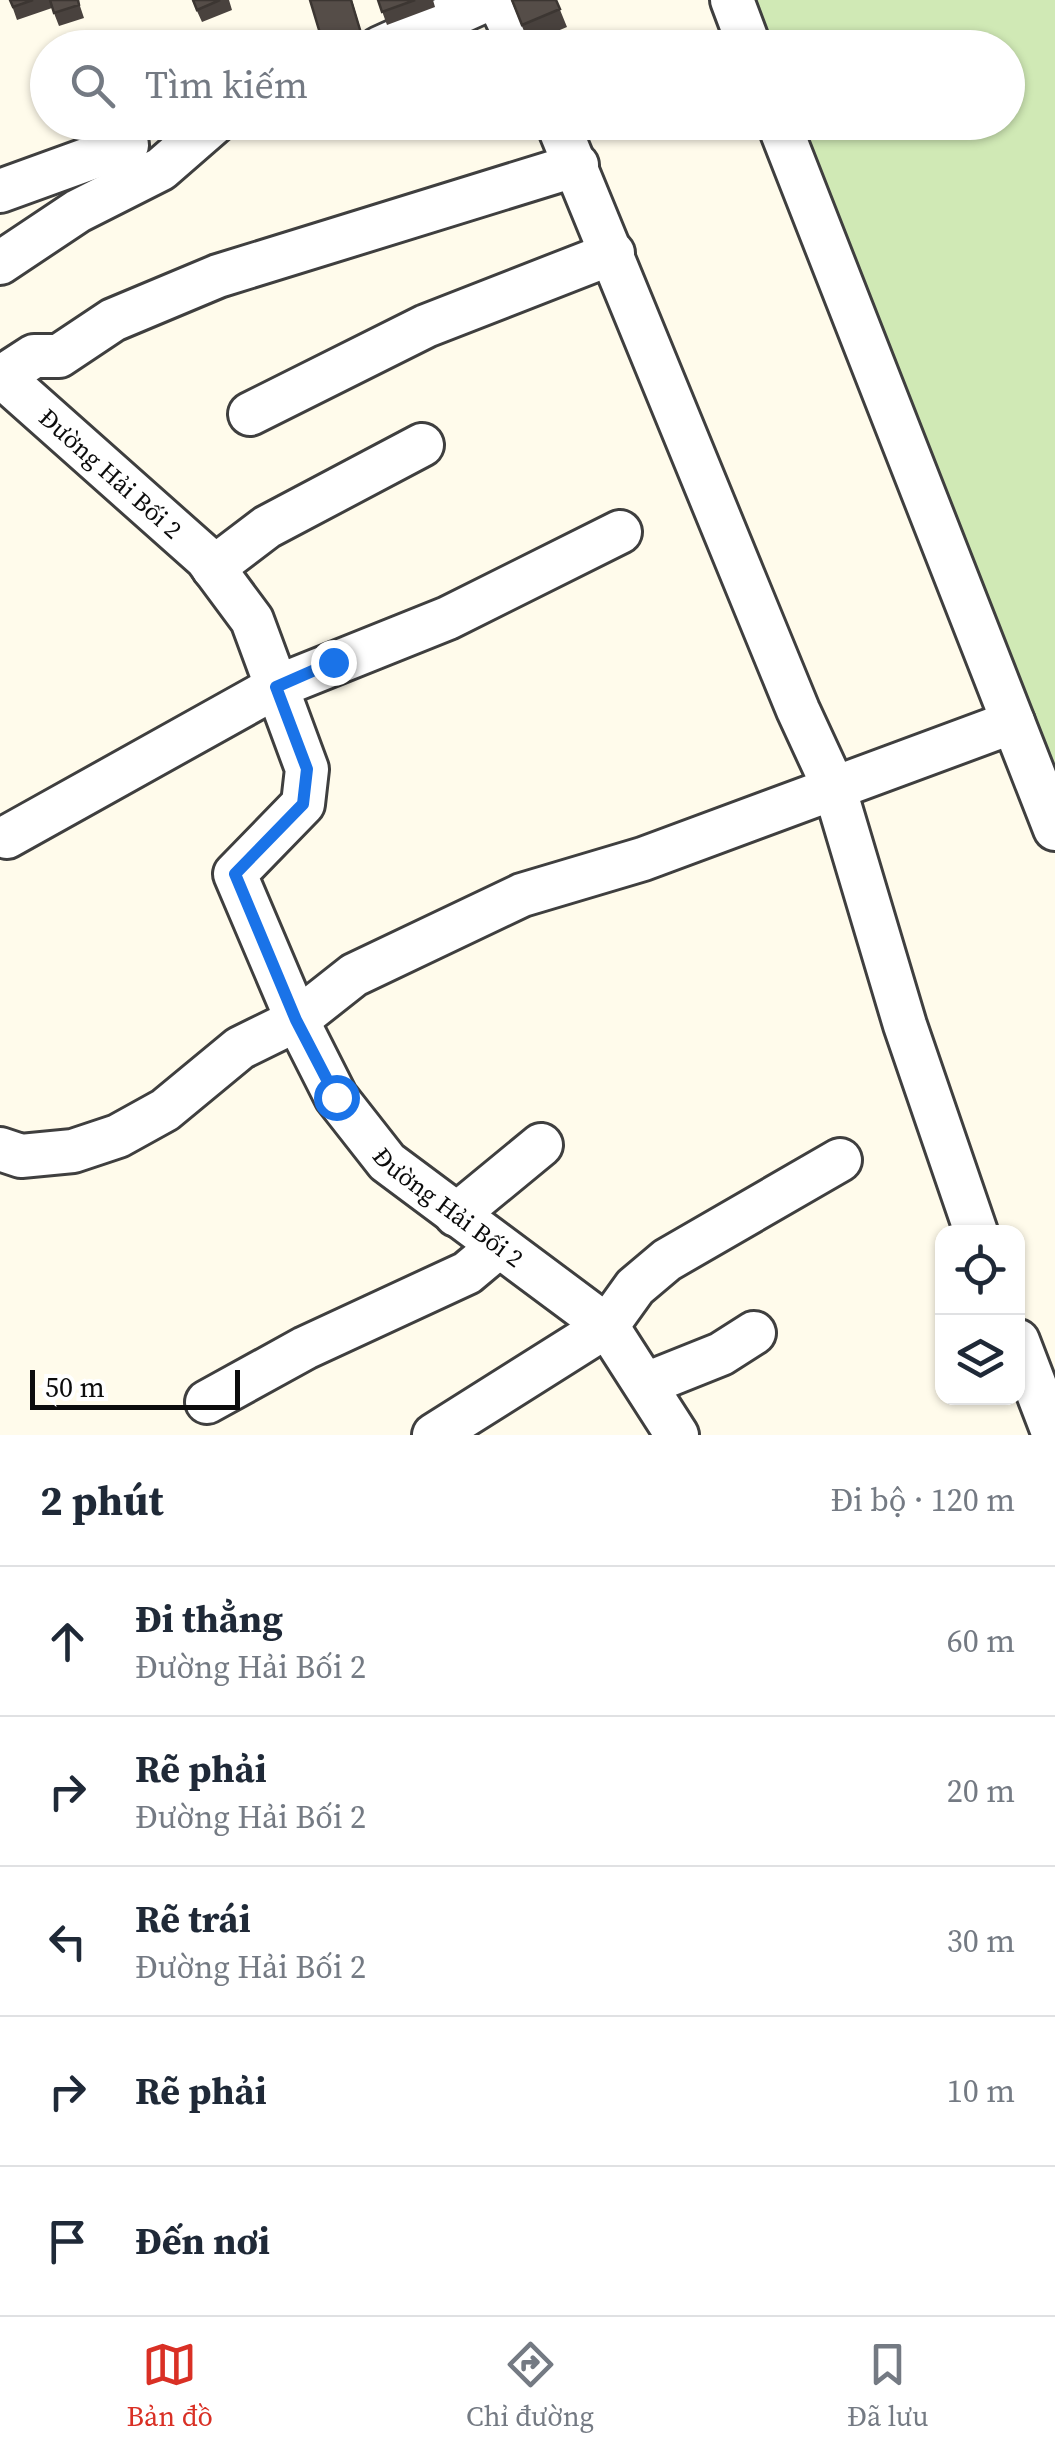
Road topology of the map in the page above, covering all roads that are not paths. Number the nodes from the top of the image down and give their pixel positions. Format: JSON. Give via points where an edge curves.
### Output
{"nodes":[{"id":1,"x":486,"y":0,"type":"edge"},
{"id":2,"x":498,"y":0,"type":"edge"},
{"id":3,"x":732,"y":0,"type":"edge"},
{"id":4,"x":420,"y":30,"type":"edge"},
{"id":5,"x":512,"y":30,"type":"edge"},
{"id":6,"x":743,"y":30,"type":"edge"},
{"id":7,"x":194,"y":140,"type":"edge"},
{"id":8,"x":566,"y":140,"type":"edge"},
{"id":9,"x":785,"y":140,"type":"edge"},
{"id":10,"x":127,"y":145,"type":"dead end"},
{"id":11,"x":578,"y":165,"type":"junction"},
{"id":12,"x":0,"y":190,"type":"edge"},
{"id":13,"x":613,"y":253,"type":"junction"},
{"id":14,"x":0,"y":262,"type":"edge"},
{"id":15,"x":2,"y":375,"type":"edge"},
{"id":16,"x":250,"y":414,"type":"dead end"},
{"id":17,"x":422,"y":445,"type":"dead end"},
{"id":18,"x":620,"y":532,"type":"dead end"},
{"id":19,"x":213,"y":568,"type":"junction"},
{"id":20,"x":276,"y":687,"type":"junction"},
{"id":21,"x":1013,"y":722,"type":"junction"},
{"id":22,"x":836,"y":790,"type":"junction"},
{"id":23,"x":1055,"y":829,"type":"edge"},
{"id":24,"x":7,"y":836,"type":"dead end"},
{"id":25,"x":296,"y":1020,"type":"junction"},
{"id":26,"x":540,"y":1144,"type":"dead end"},
{"id":27,"x":4,"y":1156,"type":"edge"},
{"id":28,"x":840,"y":1160,"type":"dead end"},
{"id":29,"x":456,"y":1215,"type":"junction"},
{"id":30,"x":974,"y":1225,"type":"edge"},
{"id":31,"x":498,"y":1247,"type":"junction"},
{"id":32,"x":606,"y":1326,"type":"junction"},
{"id":33,"x":754,"y":1333,"type":"dead end"},
{"id":34,"x":1025,"y":1358,"type":"edge"},
{"id":35,"x":646,"y":1384,"type":"junction"},
{"id":36,"x":207,"y":1402,"type":"dead end"},
{"id":37,"x":434,"y":1435,"type":"edge"},
{"id":38,"x":677,"y":1435,"type":"edge"},
{"id":39,"x":1054,"y":1435,"type":"edge"}],
"edges":[{"from":1,"to":4,"type":"street"},
{"from":2,"to":5,"type":"street"},
{"from":3,"to":6,"type":"street"},
{"from":7,"to":14,"type":"street","via":[[161,169],[78,211]]},
{"from":8,"to":11,"type":"street"},
{"from":9,"to":21,"type":"street"},
{"from":10,"to":12,"type":"street"},
{"from":11,"to":13,"type":"street"},
{"from":11,"to":15,"type":"street","via":[[203,282],[113,320],[59,356],[34,356]]},
{"from":13,"to":16,"type":"street","via":[[426,326]]},
{"from":13,"to":22,"type":"street"},
{"from":15,"to":19,"type":"street","name":"Đường Hải Bối 2"},
{"from":17,"to":19,"type":"street","via":[[267,527]]},
{"from":18,"to":20,"type":"street","via":[[448,618]]},
{"from":19,"to":20,"type":"street","name":"Đường Hải Bối 2","via":[[252,620]]},
{"from":20,"to":24,"type":"street"},
{"from":20,"to":25,"type":"street","name":"Đường Hải Bối 2","via":[[307,769],[303,804],[235,874]]},
{"from":21,"to":22,"type":"street"},
{"from":21,"to":23,"type":"street"},
{"from":22,"to":25,"type":"street","via":[[522,895],[354,975]]},
{"from":22,"to":30,"type":"street","via":[[905,1025]]},
{"from":25,"to":27,"type":"street","via":[[240,1048],[165,1110],[118,1136],[72,1151]]},
{"from":25,"to":29,"type":"street","name":"Đường Hải Bối 2","via":[[336,1097],[388,1162]]},
{"from":26,"to":29,"type":"street"},
{"from":28,"to":32,"type":"street","via":[[667,1260],[635,1287]]},
{"from":29,"to":31,"type":"street","name":"Đường Hải Bối 2"},
{"from":31,"to":32,"type":"street","name":"Đường Hải Bối 2"},
{"from":31,"to":36,"type":"street","via":[[467,1274],[305,1348]]},
{"from":32,"to":35,"type":"street","name":"Đường Hải Bối 2"},
{"from":32,"to":37,"type":"street"},
{"from":33,"to":35,"type":"street"},
{"from":34,"to":39,"type":"street"},
{"from":35,"to":38,"type":"street","name":"Đường Hải Bối 2"}]}
